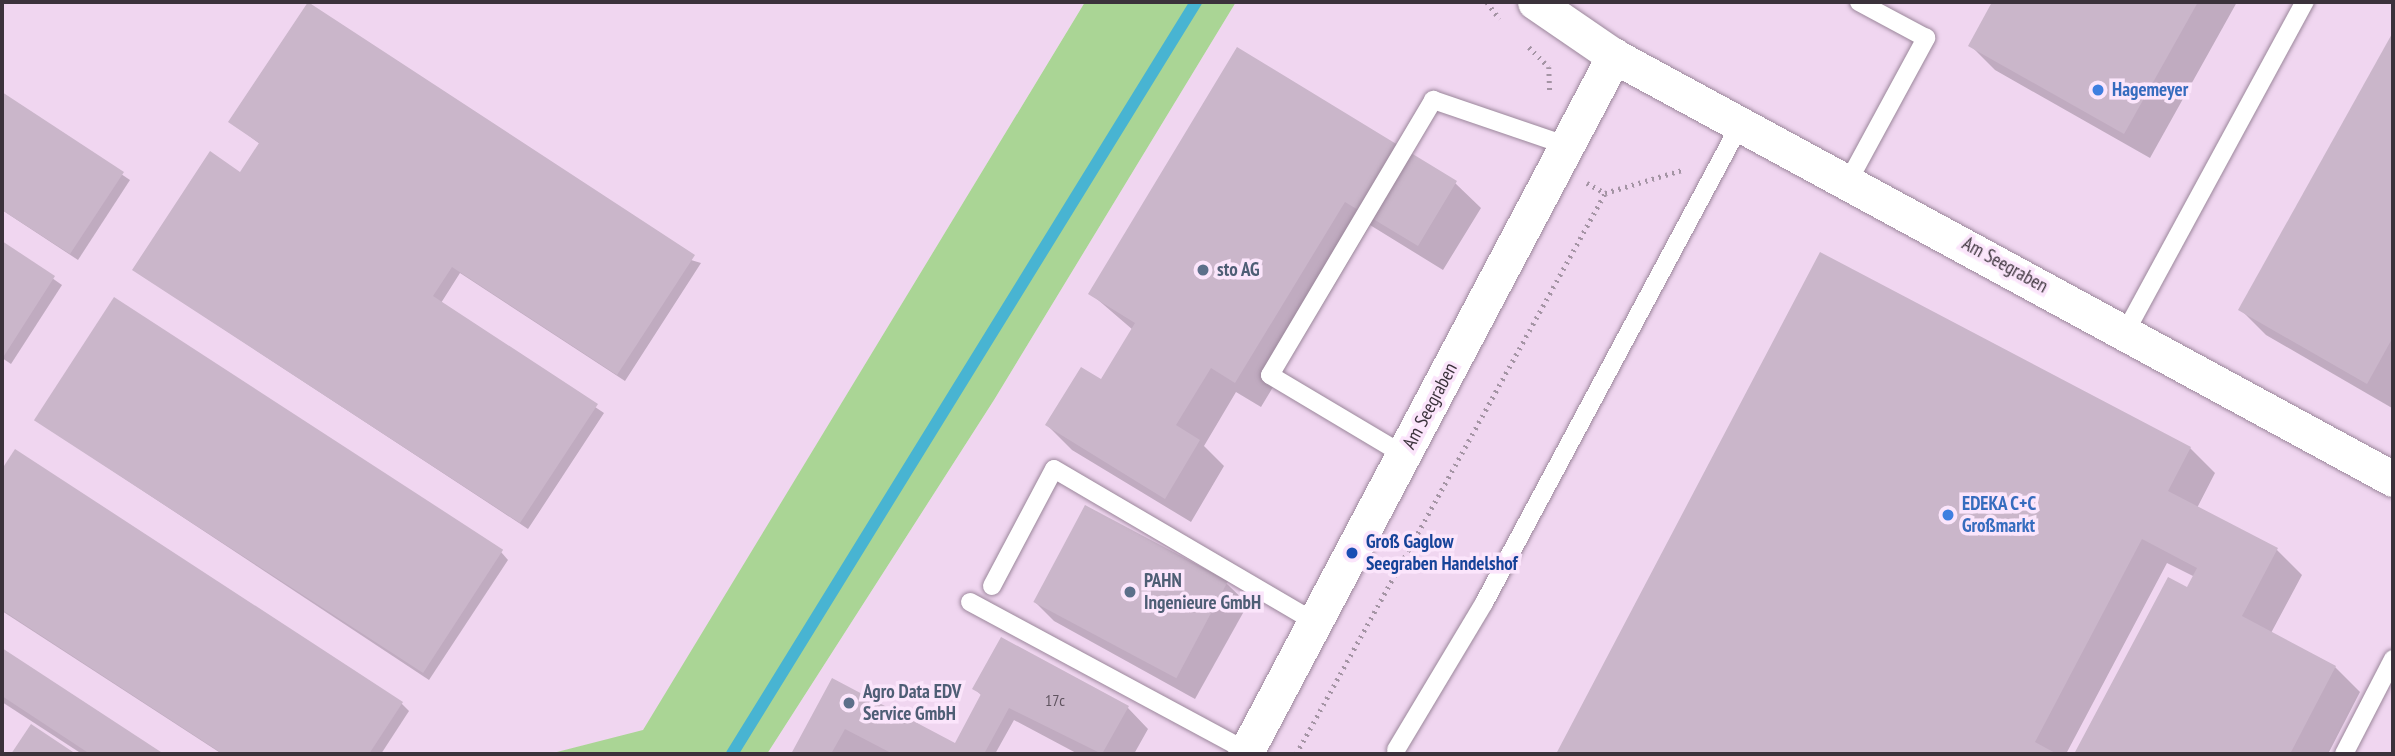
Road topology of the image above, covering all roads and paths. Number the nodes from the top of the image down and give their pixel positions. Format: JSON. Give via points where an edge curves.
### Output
{"nodes":[{"id":1,"x":1535,"y":2,"type":"edge"},
{"id":2,"x":1859,"y":2,"type":"edge"},
{"id":3,"x":2305,"y":2,"type":"edge"},
{"id":4,"x":1614,"y":56,"type":"junction"},
{"id":5,"x":1742,"y":121,"type":"junction"},
{"id":6,"x":1568,"y":146,"type":"junction"},
{"id":7,"x":1726,"y":156,"type":"junction"},
{"id":8,"x":1849,"y":180,"type":"junction"},
{"id":9,"x":2126,"y":331,"type":"junction"},
{"id":10,"x":1404,"y":455,"type":"junction"},
{"id":11,"x":2393,"y":479,"type":"edge"},
{"id":12,"x":992,"y":586,"type":"dead end"},
{"id":13,"x":970,"y":602,"type":"dead end"},
{"id":14,"x":1315,"y":622,"type":"junction"},
{"id":15,"x":2393,"y":659,"type":"edge"},
{"id":16,"x":1246,"y":753,"type":"edge"},
{"id":17,"x":1397,"y":753,"type":"edge"},
{"id":18,"x":1296,"y":754,"type":"edge"},
{"id":19,"x":2344,"y":754,"type":"edge"}],
"edges":[{"from":1,"to":4,"type":"street","name":"Am Seegraben"},
{"from":2,"to":8,"type":"lane","via":[[1926,38]]},
{"from":3,"to":9,"type":"lane"},
{"from":4,"to":5,"type":"street","name":"Am Seegraben"},
{"from":4,"to":6,"type":"street","name":"Am Seegraben"},
{"from":5,"to":7,"type":"lane"},
{"from":5,"to":8,"type":"street","name":"Am Seegraben"},
{"from":6,"to":10,"type":"street","name":"Am Seegraben"},
{"from":6,"to":10,"type":"lane","via":[[1433,100],[1270,375]]},
{"from":7,"to":17,"type":"lane","via":[[1484,603]]},
{"from":7,"to":18,"type":"path","via":[[1605,192]]},
{"from":8,"to":9,"type":"street","name":"Am Seegraben"},
{"from":9,"to":11,"type":"street","name":"Am Seegraben"},
{"from":10,"to":14,"type":"street","name":"Am Seegraben"},
{"from":12,"to":14,"type":"lane","via":[[1054,469]]},
{"from":13,"to":16,"type":"lane"},
{"from":14,"to":16,"type":"street","name":"Am Seegraben"},
{"from":15,"to":19,"type":"lane"}]}
